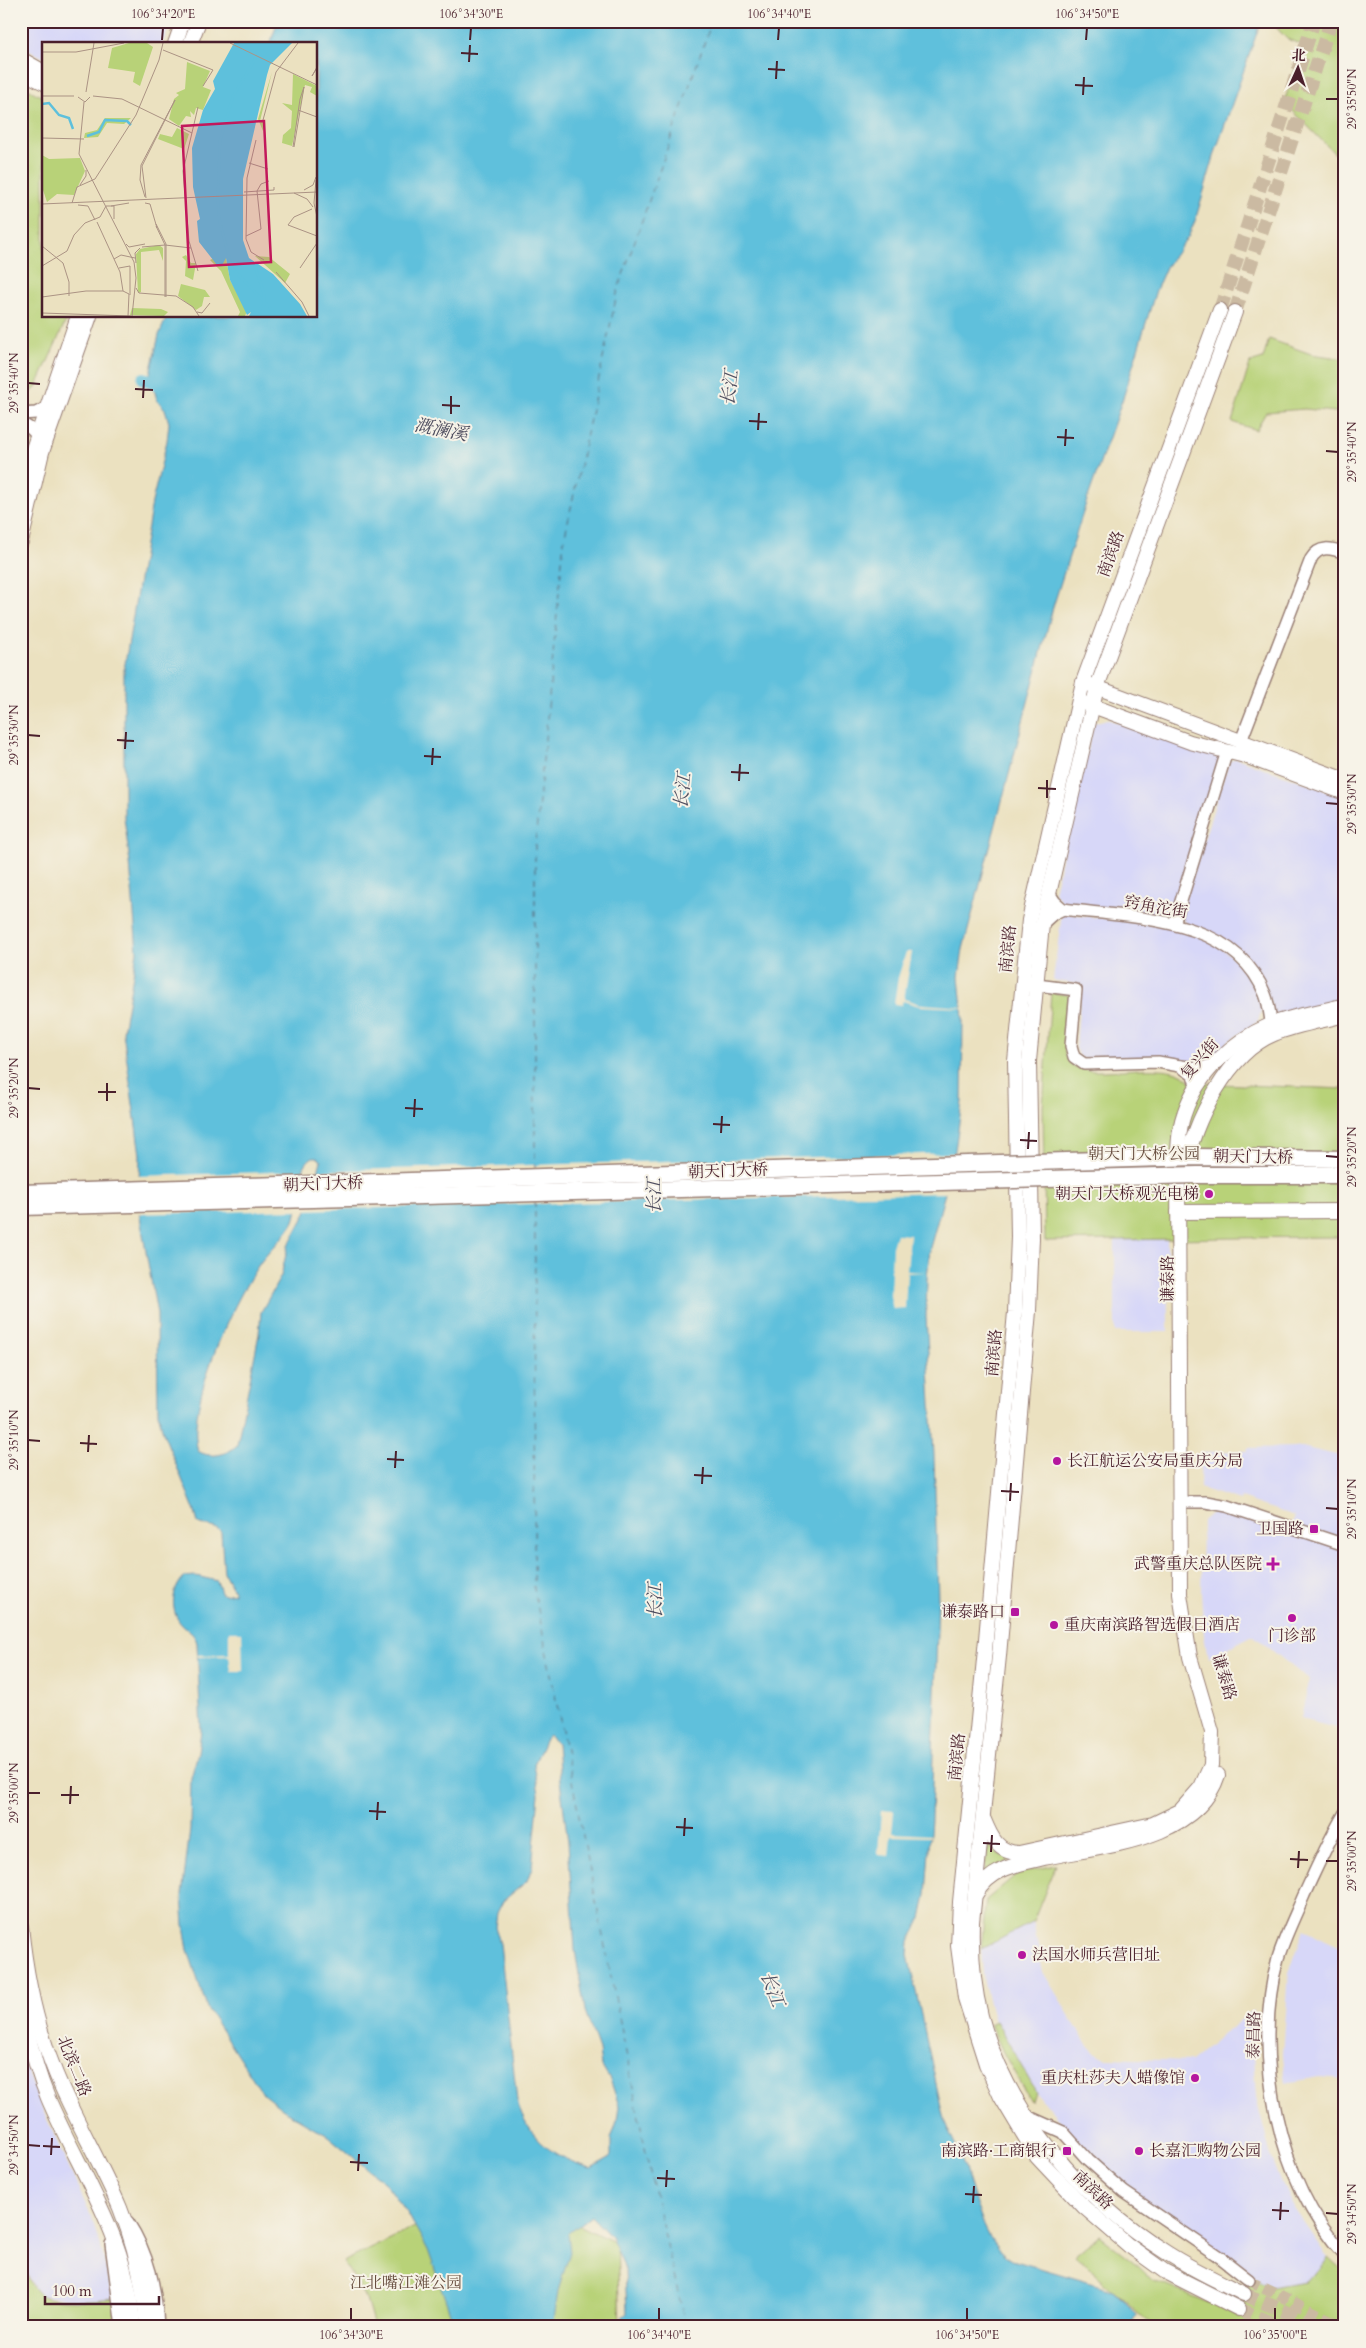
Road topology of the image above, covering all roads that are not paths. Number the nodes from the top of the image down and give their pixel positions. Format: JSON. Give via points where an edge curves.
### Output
{"nodes":[{"id":1,"x":183,"y":21,"type":"edge"},
{"id":2,"x":199,"y":21,"type":"edge"},
{"id":3,"x":175,"y":42,"type":"edge"},
{"id":4,"x":191,"y":42,"type":"edge"},
{"id":5,"x":21,"y":59,"type":"edge"},
{"id":6,"x":21,"y":71,"type":"edge"},
{"id":7,"x":42,"y":71,"type":"edge"},
{"id":8,"x":42,"y":82,"type":"edge"},
{"id":9,"x":1220,"y":310,"type":"tunnel mouth"},
{"id":10,"x":1235,"y":312,"type":"tunnel mouth"},
{"id":11,"x":77,"y":318,"type":"edge"},
{"id":12,"x":89,"y":318,"type":"edge"},
{"id":13,"x":48,"y":408,"type":"junction"},
{"id":14,"x":21,"y":414,"type":"edge"},
{"id":15,"x":21,"y":423,"type":"edge"},
{"id":16,"x":38,"y":436,"type":"junction"},
{"id":17,"x":21,"y":498,"type":"edge"},
{"id":18,"x":21,"y":542,"type":"edge"},
{"id":19,"x":1345,"y":553,"type":"edge"},
{"id":20,"x":1083,"y":682,"type":"junction"},
{"id":21,"x":1096,"y":687,"type":"junction"},
{"id":22,"x":1077,"y":701,"type":"junction"},
{"id":23,"x":1091,"y":706,"type":"junction"},
{"id":24,"x":1222,"y":734,"type":"junction"},
{"id":25,"x":1241,"y":741,"type":"junction"},
{"id":26,"x":1227,"y":751,"type":"junction"},
{"id":27,"x":1345,"y":780,"type":"edge"},
{"id":28,"x":1345,"y":793,"type":"edge"},
{"id":29,"x":1049,"y":893,"type":"junction"},
{"id":30,"x":1064,"y":909,"type":"junction"},
{"id":31,"x":1042,"y":924,"type":"junction"},
{"id":32,"x":1174,"y":924,"type":"junction"},
{"id":33,"x":1022,"y":984,"type":"junction"},
{"id":34,"x":1037,"y":984,"type":"junction"},
{"id":35,"x":1345,"y":1005,"type":"edge"},
{"id":36,"x":1345,"y":1015,"type":"edge"},
{"id":37,"x":1272,"y":1029,"type":"junction"},
{"id":38,"x":1219,"y":1060,"type":"junction"},
{"id":39,"x":1180,"y":1066,"type":"junction"},
{"id":40,"x":1231,"y":1070,"type":"junction"},
{"id":41,"x":1191,"y":1097,"type":"junction"},
{"id":42,"x":1345,"y":1159,"type":"edge"},
{"id":43,"x":1345,"y":1175,"type":"edge"},
{"id":44,"x":21,"y":1193,"type":"edge"},
{"id":45,"x":21,"y":1207,"type":"edge"},
{"id":46,"x":1345,"y":1211,"type":"edge"},
{"id":47,"x":1181,"y":1212,"type":"junction"},
{"id":48,"x":1184,"y":1502,"type":"junction"},
{"id":49,"x":1345,"y":1545,"type":"edge"},
{"id":50,"x":994,"y":1546,"type":"junction"},
{"id":51,"x":1002,"y":1617,"type":"junction"},
{"id":52,"x":999,"y":1656,"type":"junction"},
{"id":53,"x":984,"y":1664,"type":"junction"},
{"id":54,"x":1345,"y":1813,"type":"edge"},
{"id":55,"x":983,"y":1818,"type":"junction"},
{"id":56,"x":974,"y":1897,"type":"junction"},
{"id":57,"x":21,"y":1926,"type":"edge"},
{"id":58,"x":21,"y":1999,"type":"edge"},
{"id":59,"x":27,"y":2015,"type":"edge"},
{"id":60,"x":31,"y":2035,"type":"edge"},
{"id":61,"x":1029,"y":2117,"type":"junction"},
{"id":62,"x":120,"y":2209,"type":"junction"},
{"id":63,"x":105,"y":2215,"type":"junction"},
{"id":64,"x":1345,"y":2255,"type":"edge"},
{"id":65,"x":1249,"y":2280,"type":"tunnel mouth"},
{"id":66,"x":1244,"y":2294,"type":"tunnel mouth"},
{"id":67,"x":1239,"y":2309,"type":"tunnel mouth"},
{"id":68,"x":122,"y":2327,"type":"edge"},
{"id":69,"x":133,"y":2327,"type":"edge"},
{"id":70,"x":147,"y":2327,"type":"edge"},
{"id":71,"x":158,"y":2327,"type":"edge"}],
"edges":[{"from":1,"to":3,"type":"main road"},
{"from":2,"to":4,"type":"main road"},
{"from":5,"to":7,"type":"main road"},
{"from":6,"to":8,"type":"main road"},
{"from":9,"to":20,"type":"main road","name":"南滨路"},
{"from":10,"to":21,"type":"main road","name":"南滨路"},
{"from":11,"to":13,"type":"main road"},
{"from":12,"to":18,"type":"main road","via":[[42,452]]},
{"from":13,"to":14,"type":"street"},
{"from":13,"to":16,"type":"main road"},
{"from":15,"to":16,"type":"street"},
{"from":16,"to":17,"type":"main road"},
{"from":19,"to":25,"type":"street","via":[[1323,548],[1314,553]]},
{"from":20,"to":21,"type":"main road"},
{"from":20,"to":22,"type":"main road","name":"南滨路"},
{"from":21,"to":23,"type":"main road","name":"南滨路"},
{"from":21,"to":24,"type":"main road"},
{"from":22,"to":23,"type":"main road"},
{"from":22,"to":33,"type":"main road","name":"南滨路","via":[[1029,920]]},
{"from":23,"to":26,"type":"main road","via":[[1190,742]]},
{"from":23,"to":29,"type":"main road","name":"南滨路"},
{"from":24,"to":25,"type":"main road"},
{"from":24,"to":26,"type":"main road","via":[[1203,731],[1197,739]]},
{"from":25,"to":27,"type":"main road"},
{"from":26,"to":28,"type":"main road"},
{"from":26,"to":32,"type":"street"},
{"from":29,"to":30,"type":"street"},
{"from":29,"to":31,"type":"main road","name":"南滨路"},
{"from":30,"to":31,"type":"street"},
{"from":30,"to":32,"type":"street","name":"窍角沱街"},
{"from":31,"to":34,"type":"main road","name":"南滨路"},
{"from":32,"to":37,"type":"street","name":"窍角沱街","via":[[1200,932],[1239,957],[1255,975],[1266,995]]},
{"from":33,"to":34,"type":"street"},
{"from":33,"to":50,"type":"main road","name":"南滨路","via":[[1015,1061],[1018,1237],[1015,1312]]},
{"from":34,"to":39,"type":"street","via":[[1076,990],[1072,1052],[1078,1062],[1092,1066],[1158,1062]]},
{"from":34,"to":51,"type":"main road","name":"南滨路","via":[[1029,1061],[1032,1238],[1029,1311]]},
{"from":35,"to":37,"type":"main road","name":"复兴街"},
{"from":36,"to":37,"type":"main road","name":"复兴街"},
{"from":37,"to":38,"type":"main road","name":"复兴街","via":[[1249,1037]]},
{"from":37,"to":40,"type":"main road","name":"复兴街"},
{"from":38,"to":39,"type":"street","via":[[1201,1068]]},
{"from":38,"to":40,"type":"main road","via":[[1228,1056],[1233,1061]]},
{"from":38,"to":41,"type":"main road","name":"复兴街"},
{"from":39,"to":41,"type":"street","via":[[1194,1075],[1196,1085]]},
{"from":40,"to":47,"type":"main road","name":"复兴街","via":[[1211,1097],[1194,1132]]},
{"from":41,"to":47,"type":"main road","name":"复兴街","via":[[1180,1130]]},
{"from":42,"to":44,"type":"highway","name":"朝天门大桥","bridge":true,"via":[[1186,1157]]},
{"from":43,"to":45,"type":"highway","name":"朝天门大桥","bridge":true,"via":[[1197,1175]]},
{"from":46,"to":47,"type":"main road"},
{"from":47,"to":48,"type":"main road","name":"谦泰路"},
{"from":48,"to":49,"type":"street","via":[[1227,1506]]},
{"from":48,"to":55,"type":"main road","name":"谦泰路","via":[[1180,1594],[1183,1624],[1212,1732],[1211,1765],[1201,1788],[1180,1811],[1153,1824],[1019,1853],[998,1846]]},
{"from":48,"to":56,"type":"main road","name":"谦泰路","via":[[1192,1624],[1222,1743],[1220,1766],[1209,1793],[1198,1808],[1171,1827],[1142,1838],[1006,1867],[986,1880]]},
{"from":50,"to":51,"type":"main road","via":[[997,1566],[992,1624],[999,1626]]},
{"from":50,"to":53,"type":"main road","name":"南滨路"},
{"from":51,"to":52,"type":"main road","name":"南滨路"},
{"from":52,"to":53,"type":"main road","via":[[988,1656]]},
{"from":52,"to":55,"type":"main road","name":"南滨路"},
{"from":53,"to":67,"type":"main road","name":"南滨路","via":[[958,1930],[965,1998],[986,2064],[1001,2097],[1037,2157],[1084,2207],[1164,2271]]},
{"from":54,"to":64,"type":"street","name":"泰昌路","via":[[1285,1938],[1274,1979],[1269,2046],[1272,2094],[1285,2148],[1309,2202]]},
{"from":55,"to":56,"type":"main road","name":"南滨路"},
{"from":56,"to":61,"type":"main road","name":"南滨路","via":[[972,1945],[982,2018],[1002,2070]]},
{"from":57,"to":59,"type":"main road","name":"北滨二路","via":[[28,1973]]},
{"from":58,"to":59,"type":"main road","name":"北滨二路"},
{"from":59,"to":60,"type":"main road","name":"北滨二路"},
{"from":60,"to":62,"type":"main road","name":"北滨二路","via":[[56,2074]]},
{"from":60,"to":63,"type":"main road","name":"北滨二路","via":[[49,2100]]},
{"from":61,"to":65,"type":"street","name":"南滨路","via":[[1063,2132],[1124,2192]]},
{"from":61,"to":66,"type":"main road","name":"南滨路","via":[[1072,2172],[1109,2210],[1165,2252]]},
{"from":62,"to":70,"type":"main road","name":"北滨二路","via":[[136,2260]]},
{"from":62,"to":71,"type":"street","name":"北滨二路","via":[[138,2236],[146,2257],[155,2292]]},
{"from":63,"to":68,"type":"street","name":"北滨二路"},
{"from":63,"to":69,"type":"main road","name":"北滨二路","via":[[124,2264]]}]}
